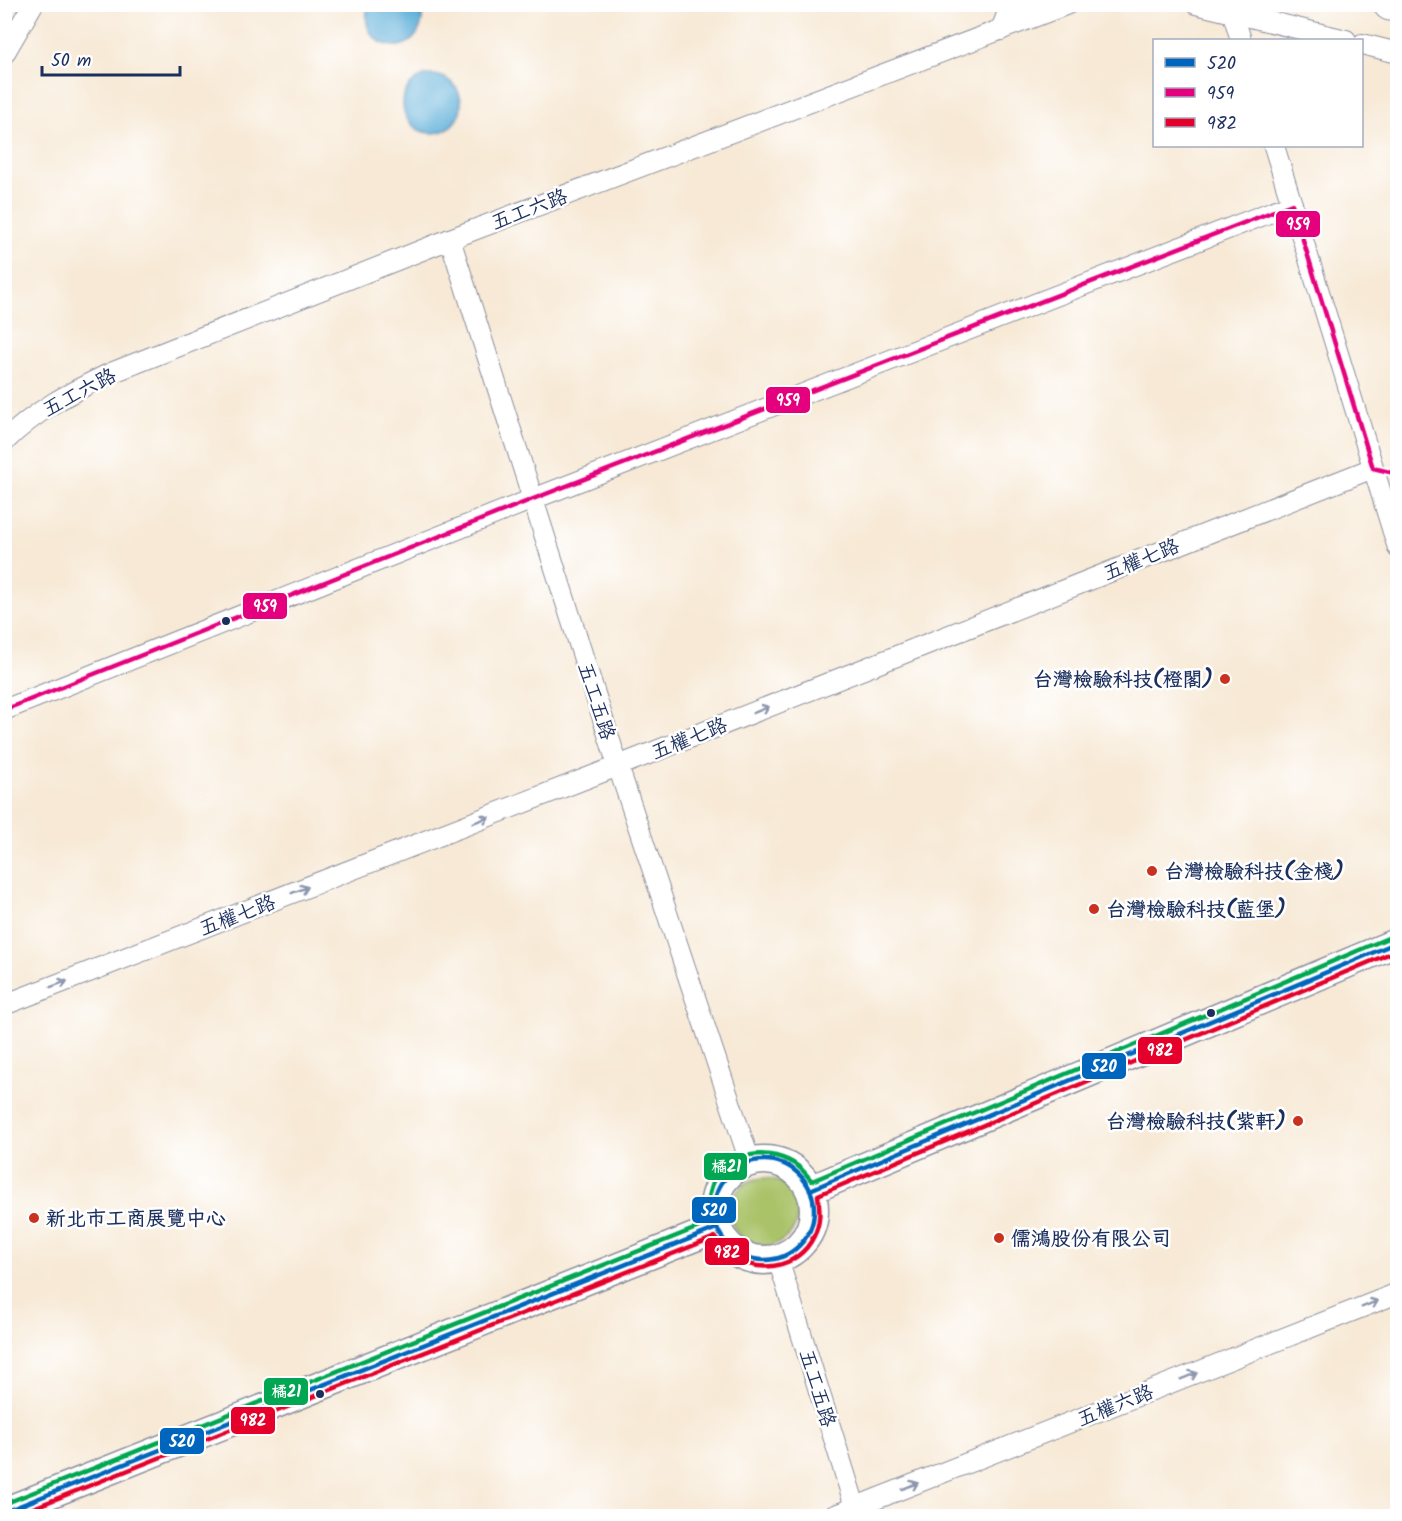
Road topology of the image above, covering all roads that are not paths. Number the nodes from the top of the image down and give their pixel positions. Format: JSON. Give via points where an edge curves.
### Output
{"nodes":[{"id":1,"x":33,"y":4,"type":"edge"},
{"id":2,"x":1011,"y":4,"type":"edge"},
{"id":3,"x":1068,"y":4,"type":"edge"},
{"id":4,"x":1196,"y":4,"type":"edge"},
{"id":5,"x":1390,"y":4,"type":"edge"},
{"id":6,"x":1398,"y":6,"type":"edge"},
{"id":7,"x":1233,"y":14,"type":"junction"},
{"id":8,"x":1001,"y":30,"type":"junction"},
{"id":9,"x":1241,"y":39,"type":"edge"},
{"id":10,"x":1342,"y":39,"type":"edge"},
{"id":11,"x":1363,"y":44,"type":"edge"},
{"id":12,"x":1398,"y":53,"type":"edge"},
{"id":13,"x":4,"y":54,"type":"edge"},
{"id":14,"x":1274,"y":147,"type":"edge"},
{"id":15,"x":1292,"y":204,"type":"junction"},
{"id":16,"x":450,"y":239,"type":"junction"},
{"id":17,"x":4,"y":442,"type":"edge"},
{"id":18,"x":1373,"y":468,"type":"junction"},
{"id":19,"x":533,"y":499,"type":"junction"},
{"id":20,"x":1398,"y":548,"type":"edge"},
{"id":21,"x":4,"y":710,"type":"edge"},
{"id":22,"x":618,"y":766,"type":"junction"},
{"id":23,"x":1398,"y":942,"type":"edge"},
{"id":24,"x":4,"y":1005,"type":"edge"},
{"id":25,"x":750,"y":1162,"type":"junction"},
{"id":26,"x":810,"y":1190,"type":"junction"},
{"id":27,"x":717,"y":1228,"type":"junction"},
{"id":28,"x":778,"y":1258,"type":"junction"},
{"id":29,"x":1398,"y":1293,"type":"edge"},
{"id":30,"x":4,"y":1512,"type":"edge"},
{"id":31,"x":857,"y":1512,"type":"edge"},
{"id":32,"x":833,"y":1516,"type":"edge"}],
"edges":[{"from":1,"to":13,"type":"street"},
{"from":2,"to":8,"type":"street"},
{"from":3,"to":8,"type":"street","name":"五工六路"},
{"from":4,"to":7,"type":"street"},
{"from":5,"to":6,"type":"highway"},
{"from":7,"to":9,"type":"street"},
{"from":7,"to":10,"type":"street"},
{"from":8,"to":16,"type":"street","name":"五工六路"},
{"from":11,"to":12,"type":"street"},
{"from":14,"to":15,"type":"street"},
{"from":15,"to":18,"type":"street"},
{"from":15,"to":19,"type":"street"},
{"from":16,"to":17,"type":"street","name":"五工六路","via":[[111,373],[63,396]]},
{"from":16,"to":19,"type":"street","name":"五工五路"},
{"from":18,"to":20,"type":"street"},
{"from":22,"to":18,"type":"street","name":"五權七路","one_way":true},
{"from":19,"to":21,"type":"street"},
{"from":19,"to":22,"type":"street","name":"五工五路"},
{"from":24,"to":22,"type":"street","name":"五權七路","one_way":true},
{"from":22,"to":25,"type":"street","name":"五工五路"},
{"from":23,"to":26,"type":"street"},
{"from":25,"to":26,"type":"street","via":[[764,1160],[784,1166],[802,1178]]},
{"from":25,"to":27,"type":"street","via":[[737,1167],[718,1188],[714,1201]]},
{"from":26,"to":28,"type":"street","via":[[814,1211],[809,1232],[796,1248]]},
{"from":27,"to":28,"type":"street","via":[[725,1241],[749,1258]]},
{"from":27,"to":30,"type":"street"},
{"from":28,"to":31,"type":"street","name":"五工五路"},
{"from":31,"to":29,"type":"street","name":"五權六路","one_way":true},
{"from":31,"to":32,"type":"street","name":"五權六路"}]}
